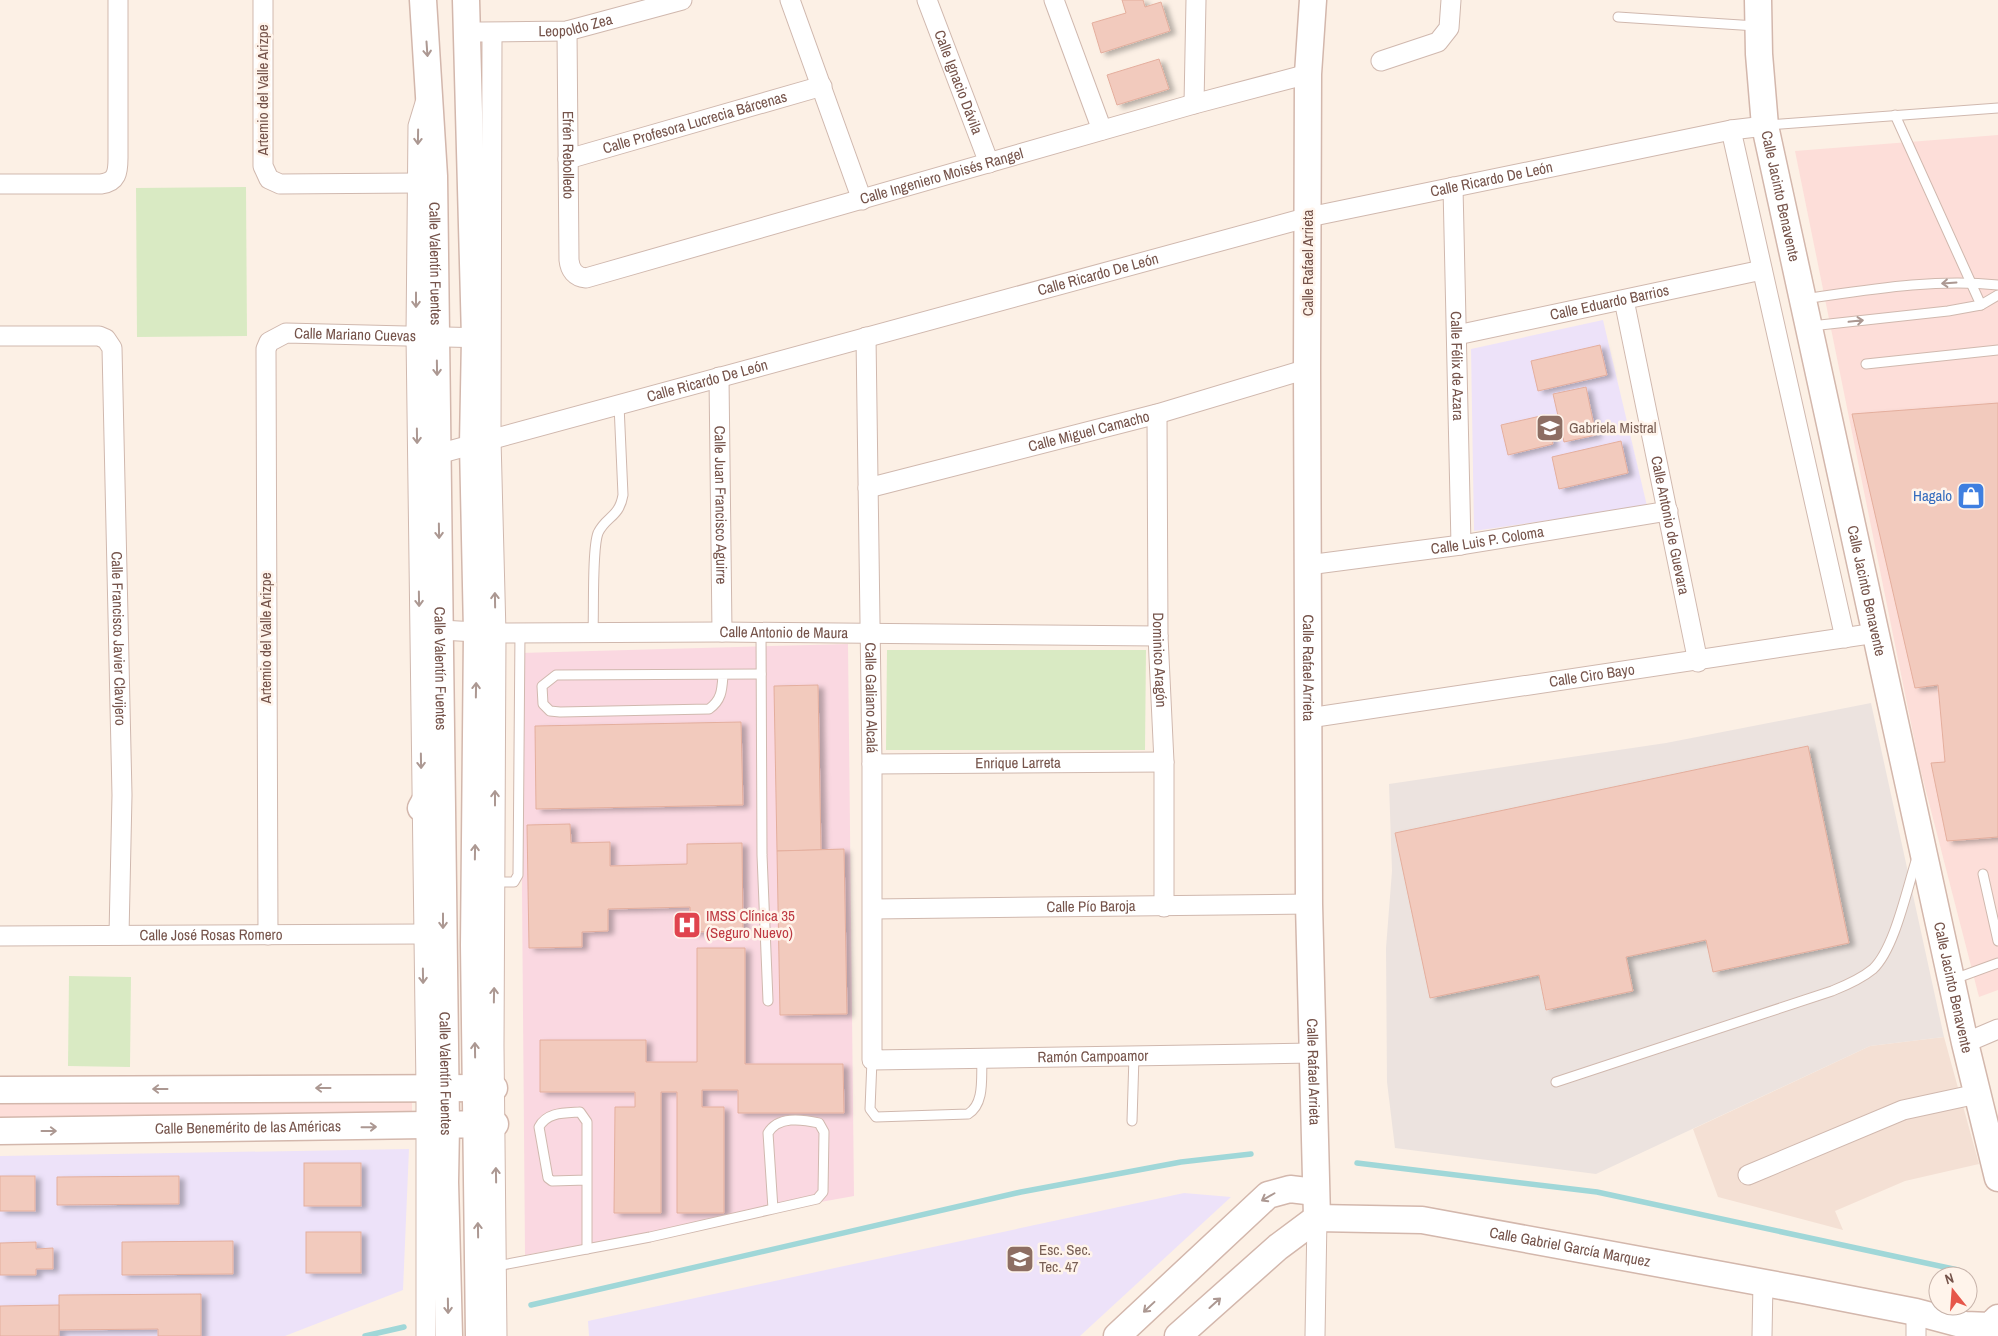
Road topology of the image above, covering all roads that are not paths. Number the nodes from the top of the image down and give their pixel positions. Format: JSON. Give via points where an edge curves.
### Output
{"nodes":[{"id":1,"x":118,"y":0,"type":"edge"},
{"id":2,"x":263,"y":0,"type":"edge"},
{"id":3,"x":423,"y":0,"type":"edge"},
{"id":4,"x":466,"y":0,"type":"edge"},
{"id":5,"x":682,"y":0,"type":"edge"},
{"id":6,"x":790,"y":0,"type":"edge"},
{"id":7,"x":927,"y":0,"type":"edge"},
{"id":8,"x":1054,"y":0,"type":"edge"},
{"id":9,"x":1196,"y":0,"type":"edge"},
{"id":10,"x":1313,"y":0,"type":"edge"},
{"id":11,"x":1451,"y":0,"type":"edge"},
{"id":12,"x":1758,"y":0,"type":"edge"},
{"id":13,"x":1618,"y":17,"type":"dead end"},
{"id":14,"x":1759,"y":26,"type":"junction"},
{"id":15,"x":467,"y":31,"type":"junction"},
{"id":16,"x":567,"y":31,"type":"junction"},
{"id":17,"x":492,"y":34,"type":"junction"},
{"id":18,"x":1381,"y":61,"type":"dead end"},
{"id":19,"x":1308,"y":74,"type":"junction"},
{"id":20,"x":822,"y":86,"type":"junction"},
{"id":21,"x":429,"y":90,"type":"junction"},
{"id":22,"x":1194,"y":104,"type":"junction"},
{"id":23,"x":1998,"y":108,"type":"edge"},
{"id":24,"x":1895,"y":115,"type":"junction"},
{"id":25,"x":1765,"y":126,"type":"junction"},
{"id":26,"x":1102,"y":130,"type":"junction"},
{"id":27,"x":1731,"y":130,"type":"junction"},
{"id":28,"x":568,"y":159,"type":"junction"},
{"id":29,"x":989,"y":163,"type":"junction"},
{"id":30,"x":416,"y":183,"type":"junction"},
{"id":31,"x":0,"y":184,"type":"edge"},
{"id":32,"x":1453,"y":187,"type":"junction"},
{"id":33,"x":862,"y":200,"type":"junction"},
{"id":34,"x":1309,"y":217,"type":"junction"},
{"id":35,"x":1762,"y":270,"type":"junction"},
{"id":36,"x":577,"y":276,"type":"joint"},
{"id":37,"x":1972,"y":282,"type":"junction"},
{"id":38,"x":1998,"y":285,"type":"edge"},
{"id":39,"x":1998,"y":295,"type":"edge"},
{"id":40,"x":1802,"y":299,"type":"junction"},
{"id":41,"x":1624,"y":300,"type":"junction"},
{"id":42,"x":1981,"y":305,"type":"junction"},
{"id":43,"x":1808,"y":326,"type":"junction"},
{"id":44,"x":0,"y":336,"type":"edge"},
{"id":45,"x":426,"y":336,"type":"junction"},
{"id":46,"x":1457,"y":336,"type":"junction"},
{"id":47,"x":866,"y":337,"type":"junction"},
{"id":48,"x":484,"y":338,"type":"junction"},
{"id":49,"x":269,"y":342,"type":"joint"},
{"id":50,"x":1998,"y":350,"type":"edge"},
{"id":51,"x":1866,"y":364,"type":"dead end"},
{"id":52,"x":1307,"y":369,"type":"junction"},
{"id":53,"x":720,"y":377,"type":"junction"},
{"id":54,"x":618,"y":404,"type":"junction"},
{"id":55,"x":1157,"y":414,"type":"junction"},
{"id":56,"x":482,"y":442,"type":"junction"},
{"id":57,"x":438,"y":454,"type":"junction"},
{"id":58,"x":868,"y":488,"type":"junction"},
{"id":59,"x":1668,"y":511,"type":"junction"},
{"id":60,"x":1461,"y":545,"type":"junction"},
{"id":61,"x":1308,"y":565,"type":"junction"},
{"id":62,"x":440,"y":630,"type":"junction"},
{"id":63,"x":593,"y":631,"type":"junction"},
{"id":64,"x":486,"y":632,"type":"junction"},
{"id":65,"x":520,"y":632,"type":"junction"},
{"id":66,"x":722,"y":632,"type":"junction"},
{"id":67,"x":761,"y":632,"type":"junction"},
{"id":68,"x":1876,"y":633,"type":"junction"},
{"id":69,"x":869,"y":634,"type":"junction"},
{"id":70,"x":1158,"y":636,"type":"junction"},
{"id":71,"x":1845,"y":638,"type":"junction"},
{"id":72,"x":1698,"y":662,"type":"junction"},
{"id":73,"x":761,"y":674,"type":"junction"},
{"id":74,"x":723,"y":675,"type":"junction"},
{"id":75,"x":1309,"y":718,"type":"junction"},
{"id":76,"x":1164,"y":762,"type":"junction"},
{"id":77,"x":872,"y":764,"type":"junction"},
{"id":78,"x":442,"y":770,"type":"junction"},
{"id":79,"x":421,"y":808,"type":"junction"},
{"id":80,"x":1922,"y":844,"type":"junction"},
{"id":81,"x":1982,"y":874,"type":"dead end"},
{"id":82,"x":466,"y":882,"type":"junction"},
{"id":83,"x":1309,"y":904,"type":"junction"},
{"id":84,"x":1164,"y":907,"type":"junction"},
{"id":85,"x":873,"y":910,"type":"junction"},
{"id":86,"x":422,"y":934,"type":"junction"},
{"id":87,"x":118,"y":935,"type":"junction"},
{"id":88,"x":268,"y":935,"type":"junction"},
{"id":89,"x":0,"y":936,"type":"edge"},
{"id":90,"x":1998,"y":942,"type":"edge"},
{"id":91,"x":1998,"y":963,"type":"edge"},
{"id":92,"x":1951,"y":980,"type":"junction"},
{"id":93,"x":768,"y":1001,"type":"dead end"},
{"id":94,"x":1998,"y":1029,"type":"edge"},
{"id":95,"x":1965,"y":1042,"type":"junction"},
{"id":96,"x":1312,"y":1053,"type":"junction"},
{"id":97,"x":1134,"y":1056,"type":"junction"},
{"id":98,"x":982,"y":1059,"type":"junction"},
{"id":99,"x":872,"y":1060,"type":"junction"},
{"id":100,"x":1556,"y":1082,"type":"dead end"},
{"id":101,"x":436,"y":1088,"type":"junction"},
{"id":102,"x":485,"y":1088,"type":"junction"},
{"id":103,"x":0,"y":1090,"type":"edge"},
{"id":104,"x":1977,"y":1094,"type":"junction"},
{"id":105,"x":1132,"y":1121,"type":"dead end"},
{"id":106,"x":485,"y":1124,"type":"junction"},
{"id":107,"x":436,"y":1125,"type":"junction"},
{"id":108,"x":0,"y":1131,"type":"edge"},
{"id":109,"x":1748,"y":1175,"type":"dead end"},
{"id":110,"x":1998,"y":1178,"type":"edge"},
{"id":111,"x":587,"y":1180,"type":"junction"},
{"id":112,"x":1315,"y":1192,"type":"junction"},
{"id":113,"x":772,"y":1209,"type":"junction"},
{"id":114,"x":1317,"y":1218,"type":"junction"},
{"id":115,"x":587,"y":1249,"type":"junction"},
{"id":116,"x":491,"y":1274,"type":"junction"},
{"id":117,"x":438,"y":1278,"type":"junction"},
{"id":118,"x":1763,"y":1282,"type":"junction"},
{"id":119,"x":1916,"y":1324,"type":"edge"},
{"id":120,"x":1995,"y":1325,"type":"edge"},
{"id":121,"x":488,"y":1334,"type":"edge"},
{"id":122,"x":426,"y":1336,"type":"edge"},
{"id":123,"x":449,"y":1336,"type":"edge"},
{"id":124,"x":1118,"y":1336,"type":"edge"},
{"id":125,"x":1178,"y":1336,"type":"edge"},
{"id":126,"x":1315,"y":1336,"type":"edge"},
{"id":127,"x":1762,"y":1336,"type":"edge"}],
"edges":[{"from":1,"to":31,"type":"street","via":[[118,170],[112,181],[101,184]]},
{"from":2,"to":30,"type":"street","name":"Artemio del Valle Arizpe","via":[[263,166],[269,179],[280,184]]},
{"from":3,"to":21,"type":"street","name":"Calle Valentín Fuentes","one_way":true},
{"from":4,"to":15,"type":"street","name":"Calle Valentín Fuentes"},
{"from":5,"to":16,"type":"street","name":"Leopoldo Zea"},
{"from":6,"to":20,"type":"street"},
{"from":7,"to":29,"type":"street","name":"Calle Ignacio Dávila"},
{"from":8,"to":26,"type":"street"},
{"from":9,"to":22,"type":"street"},
{"from":10,"to":19,"type":"street","name":"Calle Rafael Arrieta"},
{"from":11,"to":18,"type":"street","via":[[1449,28],[1438,42]]},
{"from":12,"to":14,"type":"street","name":"Calle Jacinto Benavente"},
{"from":13,"to":14,"type":"lane"},
{"from":14,"to":25,"type":"street","name":"Calle Jacinto Benavente"},
{"from":15,"to":17,"type":"street","name":"Leopoldo Zea"},
{"from":15,"to":48,"type":"street","name":"Calle Valentín Fuentes"},
{"from":16,"to":17,"type":"street","name":"Leopoldo Zea"},
{"from":16,"to":28,"type":"street","name":"Efrén Rebolledo"},
{"from":17,"to":48,"type":"street"},
{"from":19,"to":22,"type":"street","name":"Calle Ingeniero Moisés Rangel"},
{"from":19,"to":34,"type":"street","name":"Calle Rafael Arrieta"},
{"from":20,"to":28,"type":"street","name":"Calle Profesora Lucrecia Bárcenas"},
{"from":20,"to":33,"type":"street"},
{"from":21,"to":30,"type":"street","one_way":true,"via":[[418,126]]},
{"from":21,"to":45,"type":"street","name":"Calle Valentín Fuentes","via":[[434,176]]},
{"from":22,"to":26,"type":"street","name":"Calle Ingeniero Moisés Rangel"},
{"from":23,"to":24,"type":"lane"},
{"from":24,"to":25,"type":"lane"},
{"from":24,"to":37,"type":"lane"},
{"from":25,"to":27,"type":"street","name":"Calle Ricardo De León"},
{"from":25,"to":40,"type":"street","name":"Calle Jacinto Benavente"},
{"from":26,"to":29,"type":"street","name":"Calle Ingeniero Moisés Rangel"},
{"from":27,"to":32,"type":"street","name":"Calle Ricardo De León"},
{"from":27,"to":35,"type":"street"},
{"from":28,"to":36,"type":"street","name":"Efrén Rebolledo","via":[[569,260]]},
{"from":29,"to":33,"type":"street","name":"Calle Ingeniero Moisés Rangel"},
{"from":30,"to":45,"type":"street","one_way":true},
{"from":32,"to":34,"type":"street","name":"Calle Ricardo De León"},
{"from":32,"to":46,"type":"street","name":"Calle Félix de Azara"},
{"from":33,"to":36,"type":"street","name":"Calle Ingeniero Moisés Rangel","via":[[590,277]]},
{"from":34,"to":47,"type":"street","name":"Calle Ricardo De León"},
{"from":34,"to":52,"type":"street","name":"Calle Rafael Arrieta"},
{"from":35,"to":41,"type":"street","name":"Calle Eduardo Barrios"},
{"from":35,"to":71,"type":"street"},
{"from":37,"to":38,"type":"lane"},
{"from":37,"to":40,"type":"lane","one_way":true},
{"from":37,"to":42,"type":"lane"},
{"from":39,"to":42,"type":"lane"},
{"from":40,"to":43,"type":"street","name":"Calle Jacinto Benavente"},
{"from":41,"to":46,"type":"street","name":"Calle Eduardo Barrios"},
{"from":41,"to":59,"type":"street","name":"Calle Antonio de Guevara"},
{"from":43,"to":42,"type":"lane","one_way":true},
{"from":43,"to":68,"type":"street","name":"Calle Jacinto Benavente"},
{"from":44,"to":87,"type":"street","name":"Calle Francisco Javier Clavijero","via":[[99,336],[108,341],[112,352],[122,795]]},
{"from":45,"to":48,"type":"street","name":"Calle Mariano Cuevas"},
{"from":45,"to":49,"type":"street","name":"Calle Mariano Cuevas","via":[[286,332]]},
{"from":45,"to":57,"type":"street","name":"Calle Valentín Fuentes","one_way":true},
{"from":45,"to":79,"type":"street","one_way":true},
{"from":46,"to":60,"type":"street","name":"Calle Félix de Azara"},
{"from":47,"to":53,"type":"street","name":"Calle Ricardo De León"},
{"from":47,"to":58,"type":"street","name":"Calle Galiano Alcalá"},
{"from":48,"to":56,"type":"street","name":"Calle Valentín Fuentes"},
{"from":49,"to":88,"type":"street","name":"Artemio del Valle Arizpe","via":[[264,356]]},
{"from":50,"to":51,"type":"lane"},
{"from":52,"to":55,"type":"street","name":"Calle Miguel Camacho"},
{"from":52,"to":61,"type":"street","name":"Calle Rafael Arrieta"},
{"from":53,"to":54,"type":"street","name":"Calle Ricardo De León"},
{"from":53,"to":66,"type":"street","name":"Calle Juan Francisco Aguirre"},
{"from":54,"to":56,"type":"street","name":"Calle Ricardo De León"},
{"from":54,"to":63,"type":"lane","via":[[623,494],[620,508],[602,527],[596,541]]},
{"from":55,"to":58,"type":"street","name":"Calle Miguel Camacho"},
{"from":55,"to":70,"type":"street","name":"Dominico Aragón"},
{"from":56,"to":57,"type":"street","name":"Calle Ricardo De León"},
{"from":64,"to":56,"type":"street","name":"Calle Valentín Fuentes","one_way":true},
{"from":57,"to":62,"type":"street","name":"Calle Valentín Fuentes","one_way":true},
{"from":58,"to":69,"type":"street","name":"Calle Galiano Alcalá"},
{"from":59,"to":60,"type":"street","name":"Calle Luis P. Coloma"},
{"from":59,"to":72,"type":"street","name":"Calle Antonio de Guevara"},
{"from":60,"to":61,"type":"street","name":"Calle Luis P. Coloma"},
{"from":61,"to":75,"type":"street","name":"Calle Rafael Arrieta"},
{"from":62,"to":64,"type":"street","name":"Calle Antonio de Maura"},
{"from":62,"to":78,"type":"street","name":"Calle Valentín Fuentes"},
{"from":63,"to":65,"type":"street","name":"Calle Antonio de Maura"},
{"from":63,"to":66,"type":"street","name":"Calle Antonio de Maura"},
{"from":64,"to":65,"type":"street","name":"Calle Antonio de Maura"},
{"from":82,"to":64,"type":"street","name":"Calle Valentín Fuentes","one_way":true},
{"from":65,"to":82,"type":"lane","via":[[518,874],[514,882]]},
{"from":66,"to":67,"type":"street","name":"Calle Antonio de Maura"},
{"from":67,"to":69,"type":"street","name":"Calle Antonio de Maura"},
{"from":67,"to":73,"type":"lane"},
{"from":68,"to":71,"type":"street","name":"Calle Ciro Bayo"},
{"from":68,"to":80,"type":"street","name":"Calle Jacinto Benavente"},
{"from":69,"to":70,"type":"street","name":"Calle Antonio de Maura"},
{"from":69,"to":77,"type":"street","name":"Calle Galiano Alcalá"},
{"from":70,"to":76,"type":"street","name":"Dominico Aragón"},
{"from":71,"to":72,"type":"street","name":"Calle Ciro Bayo"},
{"from":72,"to":75,"type":"street","name":"Calle Ciro Bayo"},
{"from":73,"to":74,"type":"lane"},
{"from":73,"to":93,"type":"lane","via":[[762,855]]},
{"from":74,"to":74,"type":"lane","via":[[556,675],[542,686],[543,704],[550,711],[560,712],[709,709],[717,704],[722,693]]},
{"from":75,"to":83,"type":"street","name":"Calle Rafael Arrieta"},
{"from":76,"to":77,"type":"street","name":"Enrique Larreta"},
{"from":76,"to":84,"type":"street","name":"Dominico Aragón"},
{"from":77,"to":85,"type":"street","name":"Calle Galiano Alcalá"},
{"from":78,"to":79,"type":"street"},
{"from":78,"to":82,"type":"street","name":"Calle Valentín Fuentes"},
{"from":79,"to":86,"type":"street"},
{"from":80,"to":92,"type":"street","name":"Calle Jacinto Benavente"},
{"from":80,"to":100,"type":"lane","via":[[1887,950],[1874,968],[1859,979],[1832,991]]},
{"from":81,"to":90,"type":"lane"},
{"from":82,"to":101,"type":"street","name":"Calle Valentín Fuentes","one_way":true},
{"from":102,"to":82,"type":"street","name":"Calle Valentín Fuentes","one_way":true},
{"from":83,"to":84,"type":"street","name":"Calle Pío Baroja"},
{"from":83,"to":96,"type":"street","name":"Calle Rafael Arrieta"},
{"from":84,"to":85,"type":"street","name":"Calle Pío Baroja"},
{"from":85,"to":99,"type":"street","name":"Calle Galiano Alcalá"},
{"from":86,"to":88,"type":"street","name":"Calle José Rosas Romero"},
{"from":86,"to":101,"type":"street","one_way":true},
{"from":87,"to":88,"type":"street","name":"Calle José Rosas Romero"},
{"from":87,"to":89,"type":"street","name":"Calle José Rosas Romero"},
{"from":91,"to":92,"type":"lane"},
{"from":92,"to":95,"type":"street","name":"Calle Jacinto Benavente"},
{"from":94,"to":95,"type":"street"},
{"from":95,"to":104,"type":"street","name":"Calle Jacinto Benavente"},
{"from":96,"to":97,"type":"street","name":"Ramón Campoamor"},
{"from":96,"to":112,"type":"street","name":"Calle Rafael Arrieta"},
{"from":97,"to":98,"type":"street","name":"Ramón Campoamor"},
{"from":97,"to":105,"type":"lane"},
{"from":98,"to":99,"type":"street","name":"Ramón Campoamor"},
{"from":98,"to":99,"type":"lane","via":[[979,1101],[968,1114],[876,1116],[870,1109]]},
{"from":101,"to":102,"type":"street"},
{"from":101,"to":103,"type":"street","one_way":true},
{"from":101,"to":107,"type":"street","name":"Calle Valentín Fuentes"},
{"from":102,"to":106,"type":"street","name":"Calle Valentín Fuentes"},
{"from":104,"to":109,"type":"street","via":[[1903,1110]]},
{"from":104,"to":110,"type":"street","name":"Calle Jacinto Benavente"},
{"from":106,"to":107,"type":"street","name":"Calle Benemérito de las Américas"},
{"from":116,"to":106,"type":"street","name":"Calle Valentín Fuentes","one_way":true},
{"from":108,"to":107,"type":"street","name":"Calle Benemérito de las Américas","one_way":true},
{"from":107,"to":117,"type":"street","name":"Calle Valentín Fuentes","via":[[445,1182]]},
{"from":111,"to":111,"type":"lane","via":[[552,1181],[548,1178],[539,1127],[542,1120],[551,1115],[580,1112],[584,1115],[587,1122]]},
{"from":111,"to":115,"type":"lane"},
{"from":112,"to":114,"type":"street","name":"Calle Rafael Arrieta"},
{"from":112,"to":124,"type":"street","one_way":true,"via":[[1290,1190],[1268,1195]]},
{"from":113,"to":113,"type":"lane","via":[[817,1199],[822,1195],[824,1132],[819,1123],[782,1120],[768,1133]]},
{"from":113,"to":115,"type":"lane"},
{"from":114,"to":118,"type":"street","name":"Calle Gabriel García Marquez","via":[[1422,1220]]},
{"from":125,"to":114,"type":"street","one_way":true,"via":[[1278,1247]]},
{"from":114,"to":126,"type":"street","name":"Calle Rafael Arrieta"},
{"from":115,"to":116,"type":"lane"},
{"from":116,"to":121,"type":"street","name":"Calle Valentín Fuentes"},
{"from":117,"to":122,"type":"street"},
{"from":117,"to":123,"type":"street","name":"Calle Valentín Fuentes","one_way":true},
{"from":118,"to":119,"type":"street","name":"Calle Gabriel García Marquez"},
{"from":118,"to":127,"type":"street"},
{"from":119,"to":120,"type":"street","name":"Calle Gabriel García Marquez"}]}
